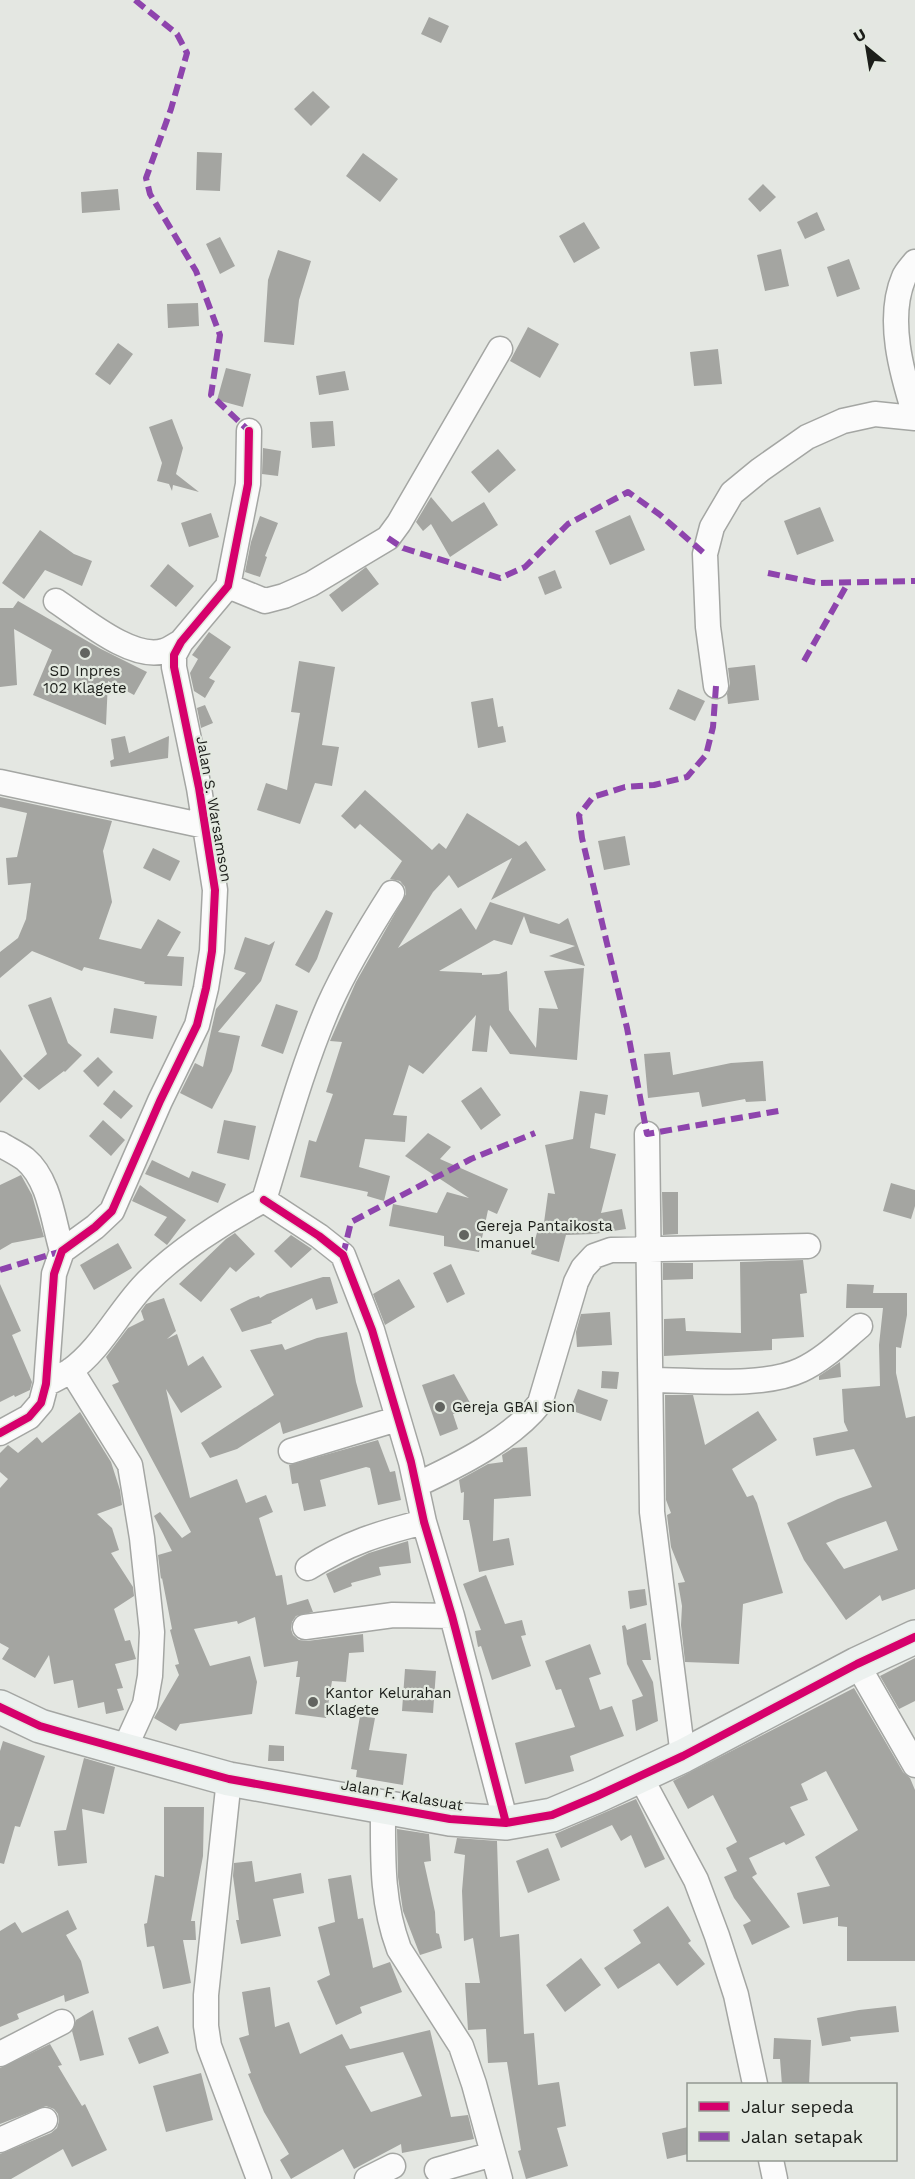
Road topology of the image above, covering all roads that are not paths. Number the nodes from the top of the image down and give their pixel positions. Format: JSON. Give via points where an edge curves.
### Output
{"nodes":[{"id":1,"x":915,"y":262,"type":"edge"},
{"id":2,"x":500,"y":349,"type":"dead end"},
{"id":3,"x":915,"y":417,"type":"edge"},
{"id":4,"x":249,"y":431,"type":"dead end"},
{"id":5,"x":228,"y":586,"type":"junction"},
{"id":6,"x":56,"y":601,"type":"dead end"},
{"id":7,"x":181,"y":642,"type":"junction"},
{"id":8,"x":716,"y":686,"type":"dead end"},
{"id":9,"x":0,"y":782,"type":"edge"},
{"id":10,"x":205,"y":826,"type":"junction"},
{"id":11,"x":392,"y":893,"type":"dead end"},
{"id":12,"x":647,"y":1134,"type":"dead end"},
{"id":13,"x":0,"y":1144,"type":"edge"},
{"id":14,"x":264,"y":1200,"type":"junction"},
{"id":15,"x":807,"y":1246,"type":"dead end"},
{"id":16,"x":647,"y":1248,"type":"junction"},
{"id":17,"x":62,"y":1251,"type":"junction"},
{"id":18,"x":860,"y":1326,"type":"dead end"},
{"id":19,"x":71,"y":1370,"type":"junction"},
{"id":20,"x":651,"y":1380,"type":"junction"},
{"id":21,"x":46,"y":1384,"type":"junction"},
{"id":22,"x":397,"y":1419,"type":"junction"},
{"id":23,"x":0,"y":1433,"type":"edge"},
{"id":24,"x":291,"y":1451,"type":"dead end"},
{"id":25,"x":416,"y":1485,"type":"junction"},
{"id":26,"x":424,"y":1522,"type":"junction"},
{"id":27,"x":308,"y":1568,"type":"dead end"},
{"id":28,"x":452,"y":1616,"type":"junction"},
{"id":29,"x":305,"y":1627,"type":"dead end"},
{"id":30,"x":915,"y":1637,"type":"edge"},
{"id":31,"x":857,"y":1664,"type":"junction"},
{"id":32,"x":0,"y":1707,"type":"edge"},
{"id":33,"x":124,"y":1750,"type":"junction"},
{"id":34,"x":682,"y":1756,"type":"junction"},
{"id":35,"x":915,"y":1765,"type":"edge"},
{"id":36,"x":640,"y":1776,"type":"junction"},
{"id":37,"x":229,"y":1779,"type":"junction"},
{"id":38,"x":383,"y":1806,"type":"junction"},
{"id":39,"x":506,"y":1823,"type":"junction"},
{"id":40,"x":62,"y":2022,"type":"dead end"},
{"id":41,"x":0,"y":2055,"type":"edge"},
{"id":42,"x":755,"y":2083,"type":"edge"},
{"id":43,"x":45,"y":2120,"type":"dead end"},
{"id":44,"x":0,"y":2140,"type":"edge"},
{"id":45,"x":493,"y":2154,"type":"junction"},
{"id":46,"x":771,"y":2161,"type":"edge"},
{"id":47,"x":393,"y":2166,"type":"dead end"},
{"id":48,"x":438,"y":2170,"type":"dead end"},
{"id":49,"x":259,"y":2179,"type":"edge"},
{"id":50,"x":367,"y":2179,"type":"edge"},
{"id":51,"x":500,"y":2179,"type":"edge"},
{"id":52,"x":775,"y":2179,"type":"edge"}],
"edges":[{"from":1,"to":3,"type":"street","via":[[904,276],[898,299],[896,335]]},
{"from":2,"to":5,"type":"street","via":[[388,538],[285,596],[265,601]]},
{"from":3,"to":8,"type":"street","via":[[876,414],[843,421],[807,437],[732,493],[712,527],[705,554],[708,627]]},
{"from":4,"to":5,"type":"street","name":"Jalan S. Warsamson","via":[[248,484]]},
{"from":5,"to":7,"type":"street","name":"Jalan S. Warsamson"},
{"from":6,"to":7,"type":"street","via":[[139,651],[163,652]]},
{"from":7,"to":10,"type":"street","name":"Jalan S. Warsamson","via":[[174,655],[174,667]]},
{"from":9,"to":10,"type":"street"},
{"from":10,"to":17,"type":"street","name":"Jalan S. Warsamson","via":[[215,890],[215,919],[208,979],[197,1025],[112,1211]]},
{"from":11,"to":14,"type":"street","via":[[329,1005]]},
{"from":12,"to":16,"type":"street"},
{"from":13,"to":17,"type":"street","via":[[35,1170],[48,1197]]},
{"from":14,"to":19,"type":"street","via":[[229,1218],[146,1284],[96,1346]]},
{"from":14,"to":22,"type":"street","via":[[343,1255],[372,1330]]},
{"from":15,"to":16,"type":"street"},
{"from":16,"to":20,"type":"street"},
{"from":16,"to":25,"type":"street","via":[[611,1250],[594,1256],[583,1268],[540,1403],[532,1413],[484,1449]]},
{"from":17,"to":21,"type":"street","via":[[54,1274]]},
{"from":18,"to":20,"type":"street","via":[[801,1370],[767,1379]]},
{"from":19,"to":21,"type":"street"},
{"from":19,"to":33,"type":"street","via":[[130,1465],[142,1538],[152,1632],[150,1676],[145,1704]]},
{"from":20,"to":34,"type":"street","via":[[652,1512]]},
{"from":21,"to":23,"type":"street","via":[[41,1403],[29,1417]]},
{"from":22,"to":24,"type":"street"},
{"from":22,"to":25,"type":"street"},
{"from":25,"to":26,"type":"street"},
{"from":26,"to":27,"type":"street","via":[[363,1539]]},
{"from":26,"to":28,"type":"street"},
{"from":28,"to":29,"type":"street","via":[[393,1615]]},
{"from":28,"to":39,"type":"street"},
{"from":30,"to":31,"type":"street","name":"Jalan F. Kalasuat"},
{"from":31,"to":34,"type":"street","name":"Jalan F. Kalasuat"},
{"from":31,"to":35,"type":"street"},
{"from":32,"to":33,"type":"street","name":"Jalan F. Kalasuat","via":[[40,1726]]},
{"from":33,"to":37,"type":"street","name":"Jalan F. Kalasuat"},
{"from":34,"to":36,"type":"street","name":"Jalan F. Kalasuat"},
{"from":36,"to":39,"type":"street","name":"Jalan F. Kalasuat","via":[[552,1815]]},
{"from":36,"to":42,"type":"street","via":[[696,1880],[717,1936],[736,1995]]},
{"from":37,"to":38,"type":"street","name":"Jalan F. Kalasuat"},
{"from":37,"to":49,"type":"street","via":[[206,2026],[209,2046]]},
{"from":38,"to":39,"type":"street","name":"Jalan F. Kalasuat","via":[[450,1819]]},
{"from":38,"to":45,"type":"street","via":[[382,1879],[393,1934],[460,2046]]},
{"from":40,"to":41,"type":"street"},
{"from":43,"to":44,"type":"street"},
{"from":45,"to":48,"type":"street"},
{"from":45,"to":51,"type":"street"},
{"from":46,"to":52,"type":"street"},
{"from":47,"to":50,"type":"street"}]}
